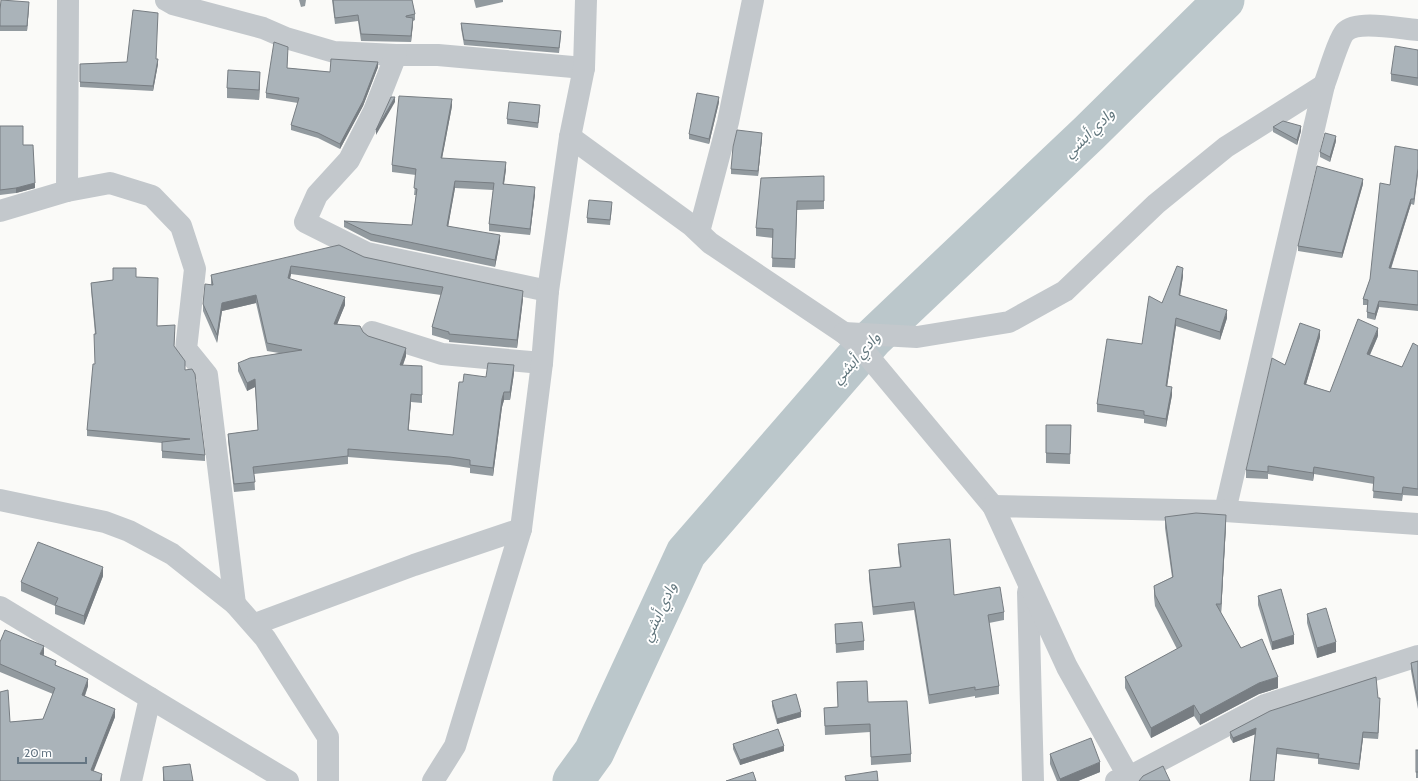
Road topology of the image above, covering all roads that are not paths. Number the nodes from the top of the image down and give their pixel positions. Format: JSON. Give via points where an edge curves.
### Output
{"nodes":[{"id":1,"x":68,"y":0,"type":"edge"},
{"id":2,"x":166,"y":0,"type":"edge"},
{"id":3,"x":586,"y":0,"type":"edge"},
{"id":4,"x":753,"y":0,"type":"edge"},
{"id":5,"x":1418,"y":30,"type":"edge"},
{"id":6,"x":396,"y":55,"type":"junction"},
{"id":7,"x":584,"y":68,"type":"junction"},
{"id":8,"x":1324,"y":85,"type":"junction"},
{"id":9,"x":570,"y":137,"type":"junction"},
{"id":10,"x":67,"y":191,"type":"junction"},
{"id":11,"x":0,"y":212,"type":"edge"},
{"id":12,"x":699,"y":232,"type":"junction"},
{"id":13,"x":548,"y":291,"type":"junction"},
{"id":14,"x":372,"y":332,"type":"dead end"},
{"id":15,"x":844,"y":333,"type":"junction"},
{"id":16,"x":542,"y":363,"type":"junction"},
{"id":17,"x":0,"y":500,"type":"edge"},
{"id":18,"x":993,"y":506,"type":"junction"},
{"id":19,"x":1225,"y":511,"type":"junction"},
{"id":20,"x":1418,"y":524,"type":"edge"},
{"id":21,"x":521,"y":529,"type":"junction"},
{"id":22,"x":1028,"y":582,"type":"junction"},
{"id":23,"x":235,"y":604,"type":"junction"},
{"id":24,"x":0,"y":607,"type":"edge"},
{"id":25,"x":255,"y":624,"type":"junction"},
{"id":26,"x":1418,"y":656,"type":"edge"},
{"id":27,"x":150,"y":698,"type":"junction"},
{"id":28,"x":1126,"y":780,"type":"edge"},
{"id":29,"x":131,"y":781,"type":"edge"},
{"id":30,"x":288,"y":781,"type":"edge"},
{"id":31,"x":328,"y":781,"type":"edge"},
{"id":32,"x":433,"y":781,"type":"edge"},
{"id":33,"x":1033,"y":781,"type":"edge"}],
"edges":[{"from":1,"to":10,"type":"street"},
{"from":2,"to":6,"type":"street","via":[[334,52]]},
{"from":3,"to":7,"type":"street"},
{"from":4,"to":12,"type":"street","via":[[728,122]]},
{"from":5,"to":8,"type":"street","via":[[1365,25],[1344,32]]},
{"from":6,"to":7,"type":"street","via":[[438,55]]},
{"from":6,"to":13,"type":"street","via":[[374,111],[349,160],[317,195],[305,222],[367,253]]},
{"from":7,"to":9,"type":"street"},
{"from":8,"to":15,"type":"street","via":[[1226,147],[1156,204],[1065,290],[1010,322],[917,337]]},
{"from":8,"to":19,"type":"street"},
{"from":9,"to":12,"type":"street"},
{"from":9,"to":13,"type":"street"},
{"from":10,"to":11,"type":"street"},
{"from":10,"to":23,"type":"street","via":[[110,183],[152,196],[181,226],[196,268],[186,349],[207,375]]},
{"from":12,"to":15,"type":"street","via":[[710,243]]},
{"from":13,"to":16,"type":"street"},
{"from":14,"to":16,"type":"street","via":[[442,354]]},
{"from":15,"to":18,"type":"street","via":[[862,350]]},
{"from":16,"to":21,"type":"street"},
{"from":17,"to":23,"type":"street","via":[[105,522],[129,531],[172,554]]},
{"from":18,"to":19,"type":"street"},
{"from":18,"to":22,"type":"street"},
{"from":19,"to":20,"type":"street"},
{"from":21,"to":25,"type":"street","via":[[414,565]]},
{"from":21,"to":32,"type":"street","via":[[455,746]]},
{"from":22,"to":28,"type":"street","via":[[1067,667]]},
{"from":22,"to":33,"type":"street"},
{"from":23,"to":25,"type":"street"},
{"from":24,"to":27,"type":"street"},
{"from":25,"to":31,"type":"street","via":[[328,737]]},
{"from":26,"to":28,"type":"street","via":[[1265,705]]},
{"from":27,"to":29,"type":"street"},
{"from":27,"to":30,"type":"street"}]}
